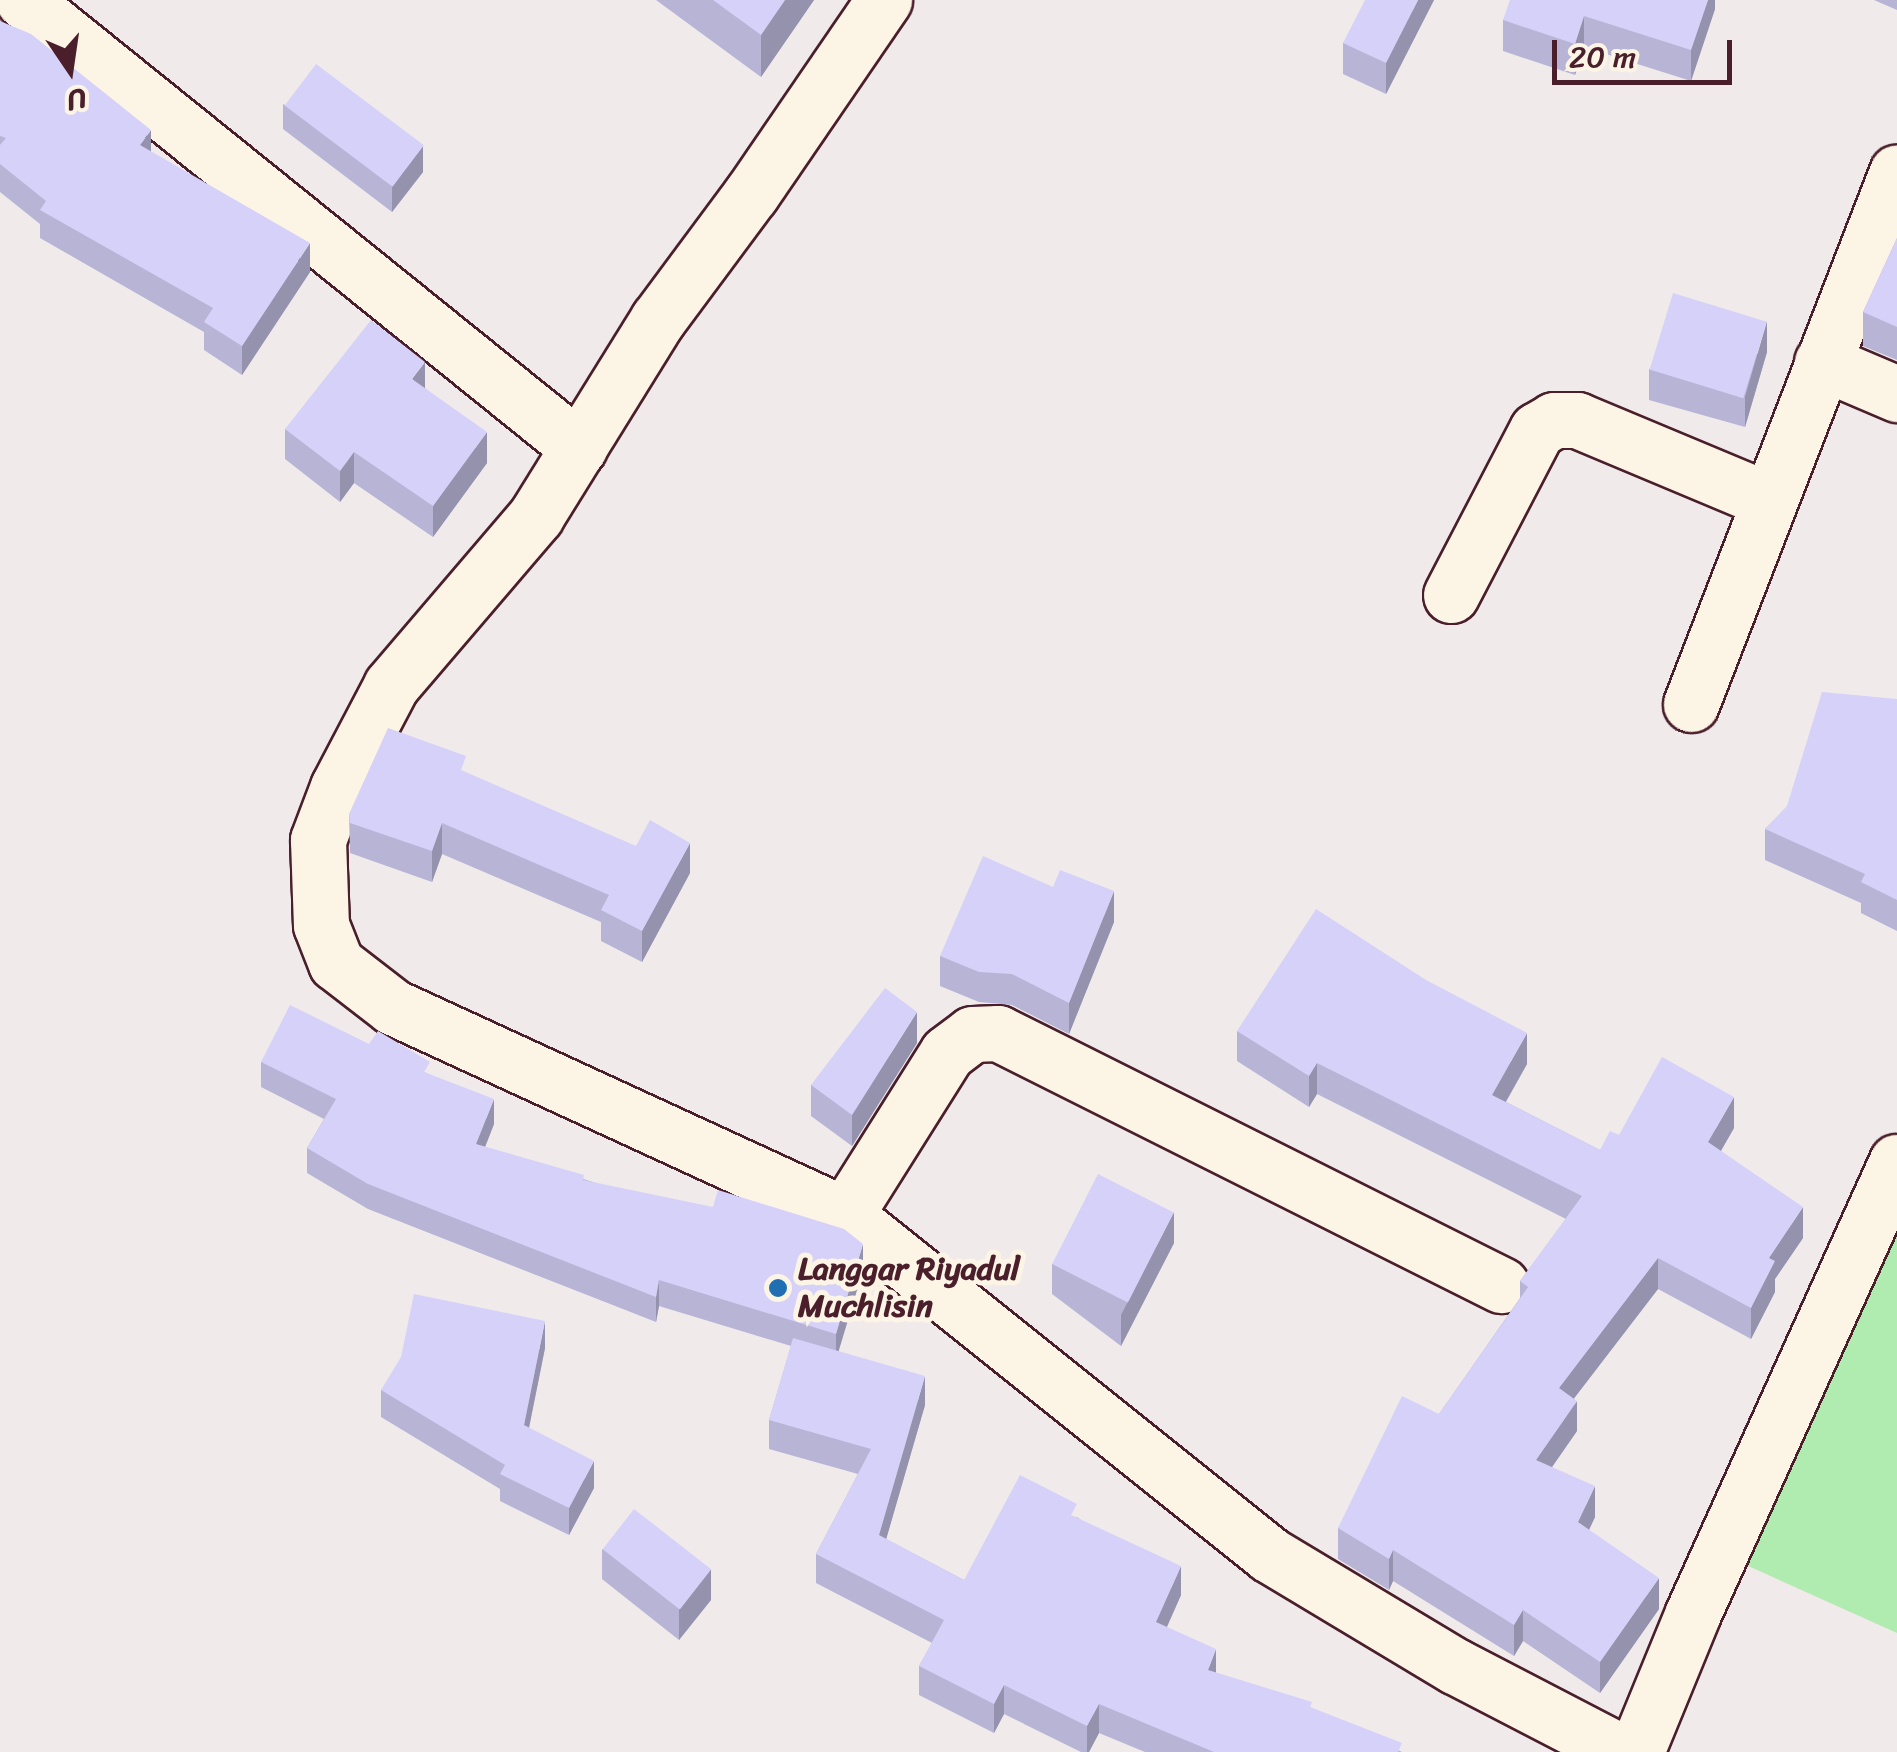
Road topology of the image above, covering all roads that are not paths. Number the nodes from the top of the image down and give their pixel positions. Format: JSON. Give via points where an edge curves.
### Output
{"nodes":[{"id":1,"x":24,"y":0,"type":"edge"},
{"id":2,"x":884,"y":0,"type":"edge"},
{"id":3,"x":1897,"y":172,"type":"edge"},
{"id":4,"x":1822,"y":362,"type":"junction"},
{"id":5,"x":1897,"y":394,"type":"edge"},
{"id":6,"x":579,"y":448,"type":"junction"},
{"id":7,"x":1768,"y":500,"type":"junction"},
{"id":8,"x":1451,"y":595,"type":"dead end"},
{"id":9,"x":1692,"y":704,"type":"dead end"},
{"id":10,"x":1897,"y":1162,"type":"edge"},
{"id":11,"x":845,"y":1215,"type":"junction"},
{"id":12,"x":1501,"y":1285,"type":"dead end"},
{"id":13,"x":1622,"y":1752,"type":"edge"},
{"id":14,"x":1636,"y":1752,"type":"edge"}],
"edges":[{"from":1,"to":6,"type":"street"},
{"from":2,"to":6,"type":"street","via":[[658,320]]},
{"from":3,"to":4,"type":"street"},
{"from":4,"to":5,"type":"street"},
{"from":4,"to":7,"type":"street"},
{"from":6,"to":11,"type":"street","via":[[536,516],[391,686],[318,840],[321,925],[336,964],[394,1007]]},
{"from":7,"to":8,"type":"street","via":[[1577,420],[1554,420],[1537,430]]},
{"from":7,"to":9,"type":"street"},
{"from":10,"to":14,"type":"street"},
{"from":11,"to":12,"type":"street","via":[[946,1053],[972,1034],[998,1033]]},
{"from":11,"to":13,"type":"street","via":[[1270,1555],[1455,1666]]}]}
